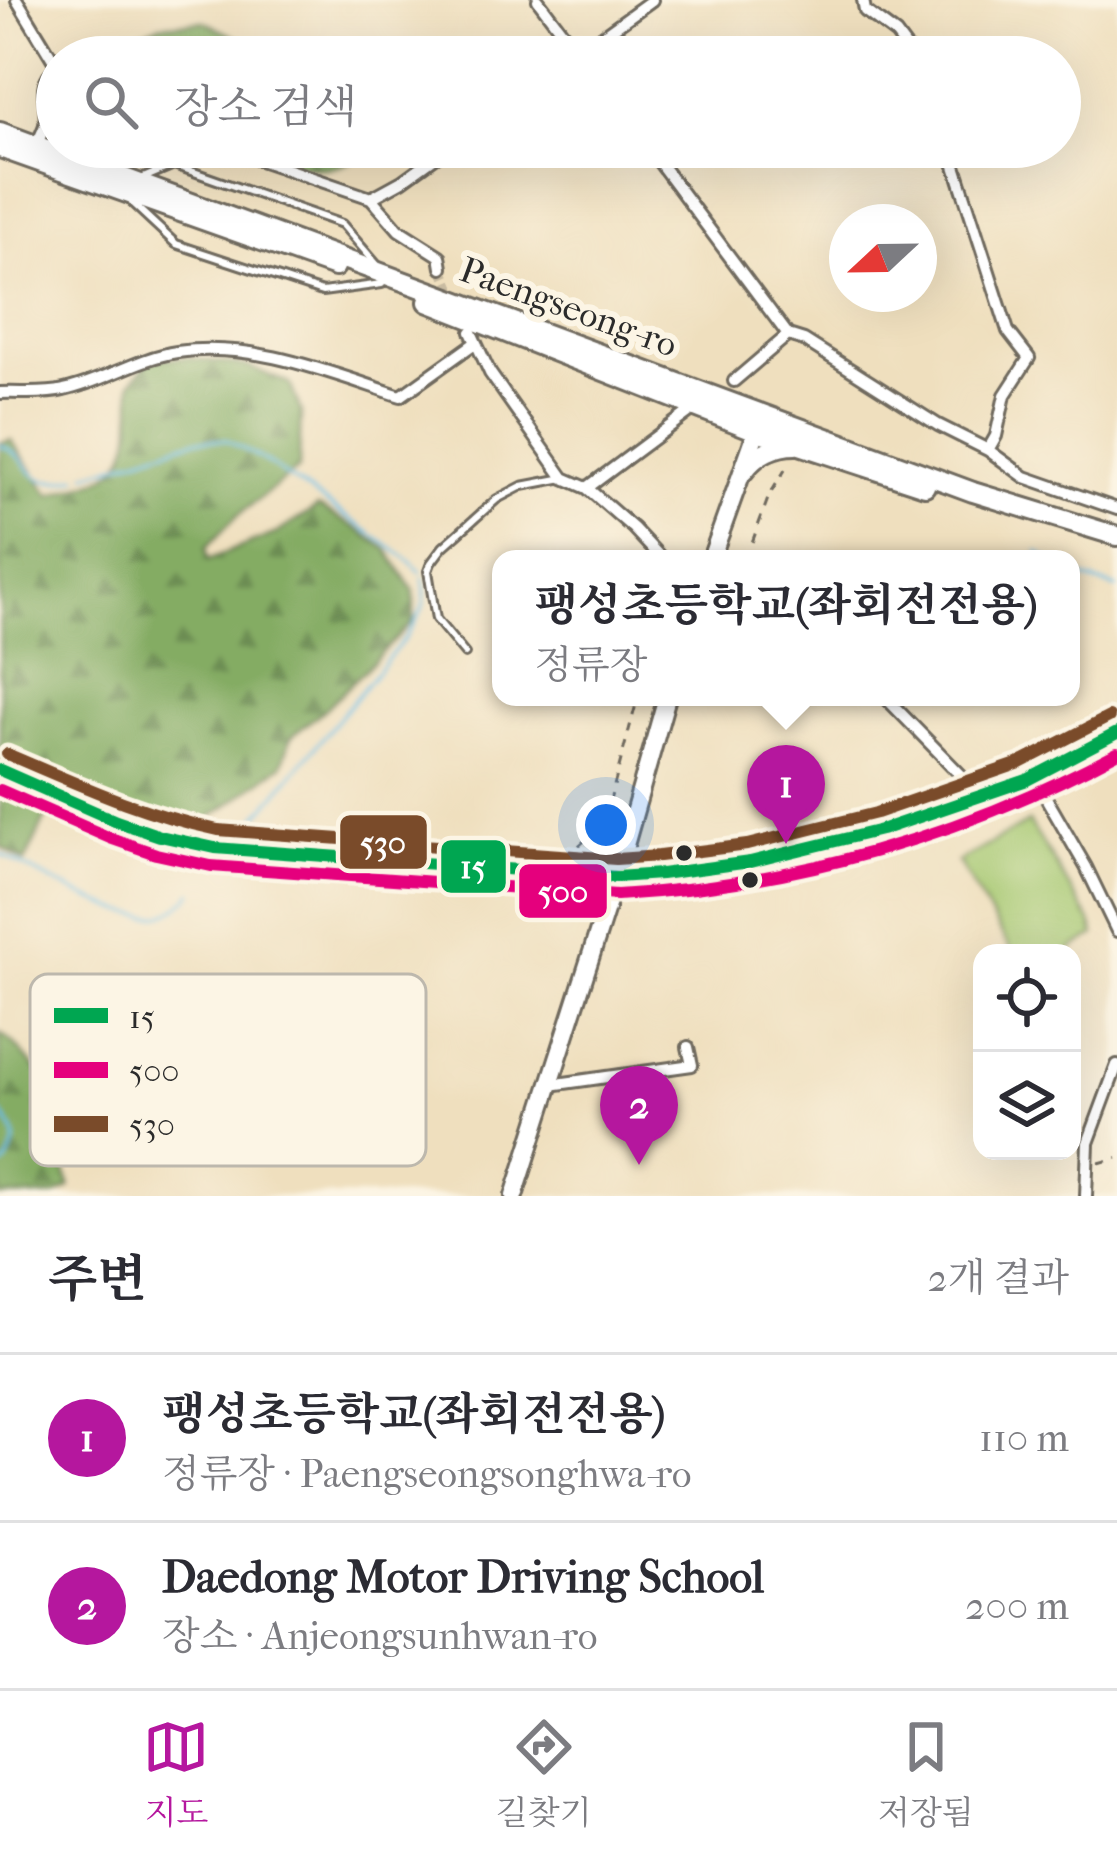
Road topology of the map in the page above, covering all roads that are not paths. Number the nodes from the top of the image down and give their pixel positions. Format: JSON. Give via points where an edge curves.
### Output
{"nodes":[{"id":1,"x":37,"y":0,"type":"edge"},
{"id":2,"x":538,"y":0,"type":"edge"},
{"id":3,"x":652,"y":0,"type":"edge"},
{"id":4,"x":863,"y":0,"type":"edge"},
{"id":5,"x":20,"y":5,"type":"edge"},
{"id":6,"x":39,"y":36,"type":"edge"},
{"id":7,"x":563,"y":36,"type":"edge"},
{"id":8,"x":604,"y":36,"type":"edge"},
{"id":9,"x":898,"y":36,"type":"edge"},
{"id":10,"x":0,"y":132,"type":"edge"},
{"id":11,"x":36,"y":145,"type":"edge"},
{"id":12,"x":0,"y":148,"type":"edge"},
{"id":13,"x":36,"y":159,"type":"edge"},
{"id":14,"x":66,"y":168,"type":"edge"},
{"id":15,"x":87,"y":168,"type":"edge"},
{"id":16,"x":168,"y":168,"type":"edge"},
{"id":17,"x":183,"y":168,"type":"edge"},
{"id":18,"x":283,"y":168,"type":"edge"},
{"id":19,"x":420,"y":168,"type":"edge"},
{"id":20,"x":664,"y":168,"type":"edge"},
{"id":21,"x":956,"y":168,"type":"edge"},
{"id":22,"x":128,"y":187,"type":"junction"},
{"id":23,"x":371,"y":198,"type":"junction"},
{"id":24,"x":442,"y":268,"type":"tunnel mouth"},
{"id":25,"x":384,"y":278,"type":"junction"},
{"id":26,"x":788,"y":335,"type":"junction"},
{"id":27,"x":734,"y":381,"type":"dead end"},
{"id":28,"x":0,"y":393,"type":"edge"},
{"id":29,"x":689,"y":412,"type":"dead end"},
{"id":30,"x":722,"y":418,"type":"junction"},
{"id":31,"x":760,"y":422,"type":"junction"},
{"id":32,"x":802,"y":446,"type":"junction"},
{"id":33,"x":988,"y":450,"type":"junction"},
{"id":34,"x":744,"y":471,"type":"junction"},
{"id":35,"x":564,"y":478,"type":"junction"},
{"id":36,"x":587,"y":488,"type":"junction"},
{"id":37,"x":1117,"y":508,"type":"edge"},
{"id":38,"x":1117,"y":536,"type":"edge"},
{"id":39,"x":1117,"y":548,"type":"edge"},
{"id":40,"x":654,"y":550,"type":"edge"},
{"id":41,"x":714,"y":550,"type":"edge"},
{"id":42,"x":465,"y":654,"type":"dead end"},
{"id":43,"x":664,"y":706,"type":"edge"},
{"id":44,"x":894,"y":706,"type":"edge"},
{"id":45,"x":1117,"y":733,"type":"edge"},
{"id":46,"x":0,"y":770,"type":"edge"},
{"id":47,"x":1034,"y":777,"type":"junction"},
{"id":48,"x":977,"y":798,"type":"junction"},
{"id":49,"x":616,"y":877,"type":"junction"},
{"id":50,"x":1117,"y":931,"type":"edge"},
{"id":51,"x":688,"y":1047,"type":"dead end"},
{"id":52,"x":1117,"y":1065,"type":"edge"},
{"id":53,"x":550,"y":1085,"type":"junction"},
{"id":54,"x":514,"y":1196,"type":"edge"},
{"id":55,"x":1085,"y":1196,"type":"edge"}],
"edges":[{"from":1,"to":5,"type":"street"},
{"from":2,"to":7,"type":"street"},
{"from":3,"to":8,"type":"street"},
{"from":4,"to":9,"type":"street"},
{"from":5,"to":6,"type":"street"},
{"from":10,"to":11,"type":"main road","name":"Paengseong-ro"},
{"from":12,"to":13,"type":"main road","name":"Paengseong-ro"},
{"from":14,"to":22,"type":"main road","name":"Paengseong-ro"},
{"from":15,"to":22,"type":"main road","name":"Paengseong-ro"},
{"from":16,"to":22,"type":"lane"},
{"from":17,"to":25,"type":"lane","via":[[342,224]]},
{"from":18,"to":23,"type":"street"},
{"from":19,"to":23,"type":"street"},
{"from":20,"to":26,"type":"street"},
{"from":21,"to":33,"type":"street","via":[[1008,331],[1030,358],[1005,395]]},
{"from":22,"to":25,"type":"main road","name":"Paengseong-ro"},
{"from":22,"to":25,"type":"lane","via":[[176,244],[322,292]]},
{"from":23,"to":24,"type":"street","via":[[399,230],[440,256]]},
{"from":25,"to":30,"type":"main road","name":"Paengseong-ro"},
{"from":25,"to":31,"type":"main road","name":"Paengseong-ro"},
{"from":26,"to":27,"type":"street"},
{"from":26,"to":33,"type":"street"},
{"from":28,"to":35,"type":"street","via":[[63,391],[149,358],[227,352],[306,363],[401,396],[473,337]]},
{"from":29,"to":36,"type":"street"},
{"from":30,"to":31,"type":"main road","name":"Paengseong-ro"},
{"from":30,"to":34,"type":"main road","via":[[739,441]]},
{"from":31,"to":32,"type":"main road","name":"Paengseong-ro"},
{"from":31,"to":34,"type":"main road"},
{"from":31,"to":38,"type":"main road","name":"Paengseong-ro"},
{"from":32,"to":34,"type":"main road","via":[[770,450]]},
{"from":32,"to":39,"type":"main road","name":"Paengseong-ro"},
{"from":33,"to":37,"type":"street","via":[[1025,478]]},
{"from":34,"to":41,"type":"main road"},
{"from":35,"to":36,"type":"street"},
{"from":35,"to":42,"type":"lane","via":[[497,499],[431,563],[436,619]]},
{"from":36,"to":40,"type":"street"},
{"from":43,"to":49,"type":"main road"},
{"from":44,"to":48,"type":"street"},
{"from":45,"to":47,"type":"street"},
{"from":46,"to":49,"type":"street","via":[[116,821],[215,848]]},
{"from":47,"to":48,"type":"street"},
{"from":47,"to":50,"type":"street"},
{"from":48,"to":49,"type":"street","via":[[804,851],[711,870]]},
{"from":49,"to":53,"type":"main road"},
{"from":51,"to":53,"type":"street","via":[[692,1065]]},
{"from":52,"to":55,"type":"street","via":[[1088,1143]]},
{"from":53,"to":54,"type":"main road"}]}
